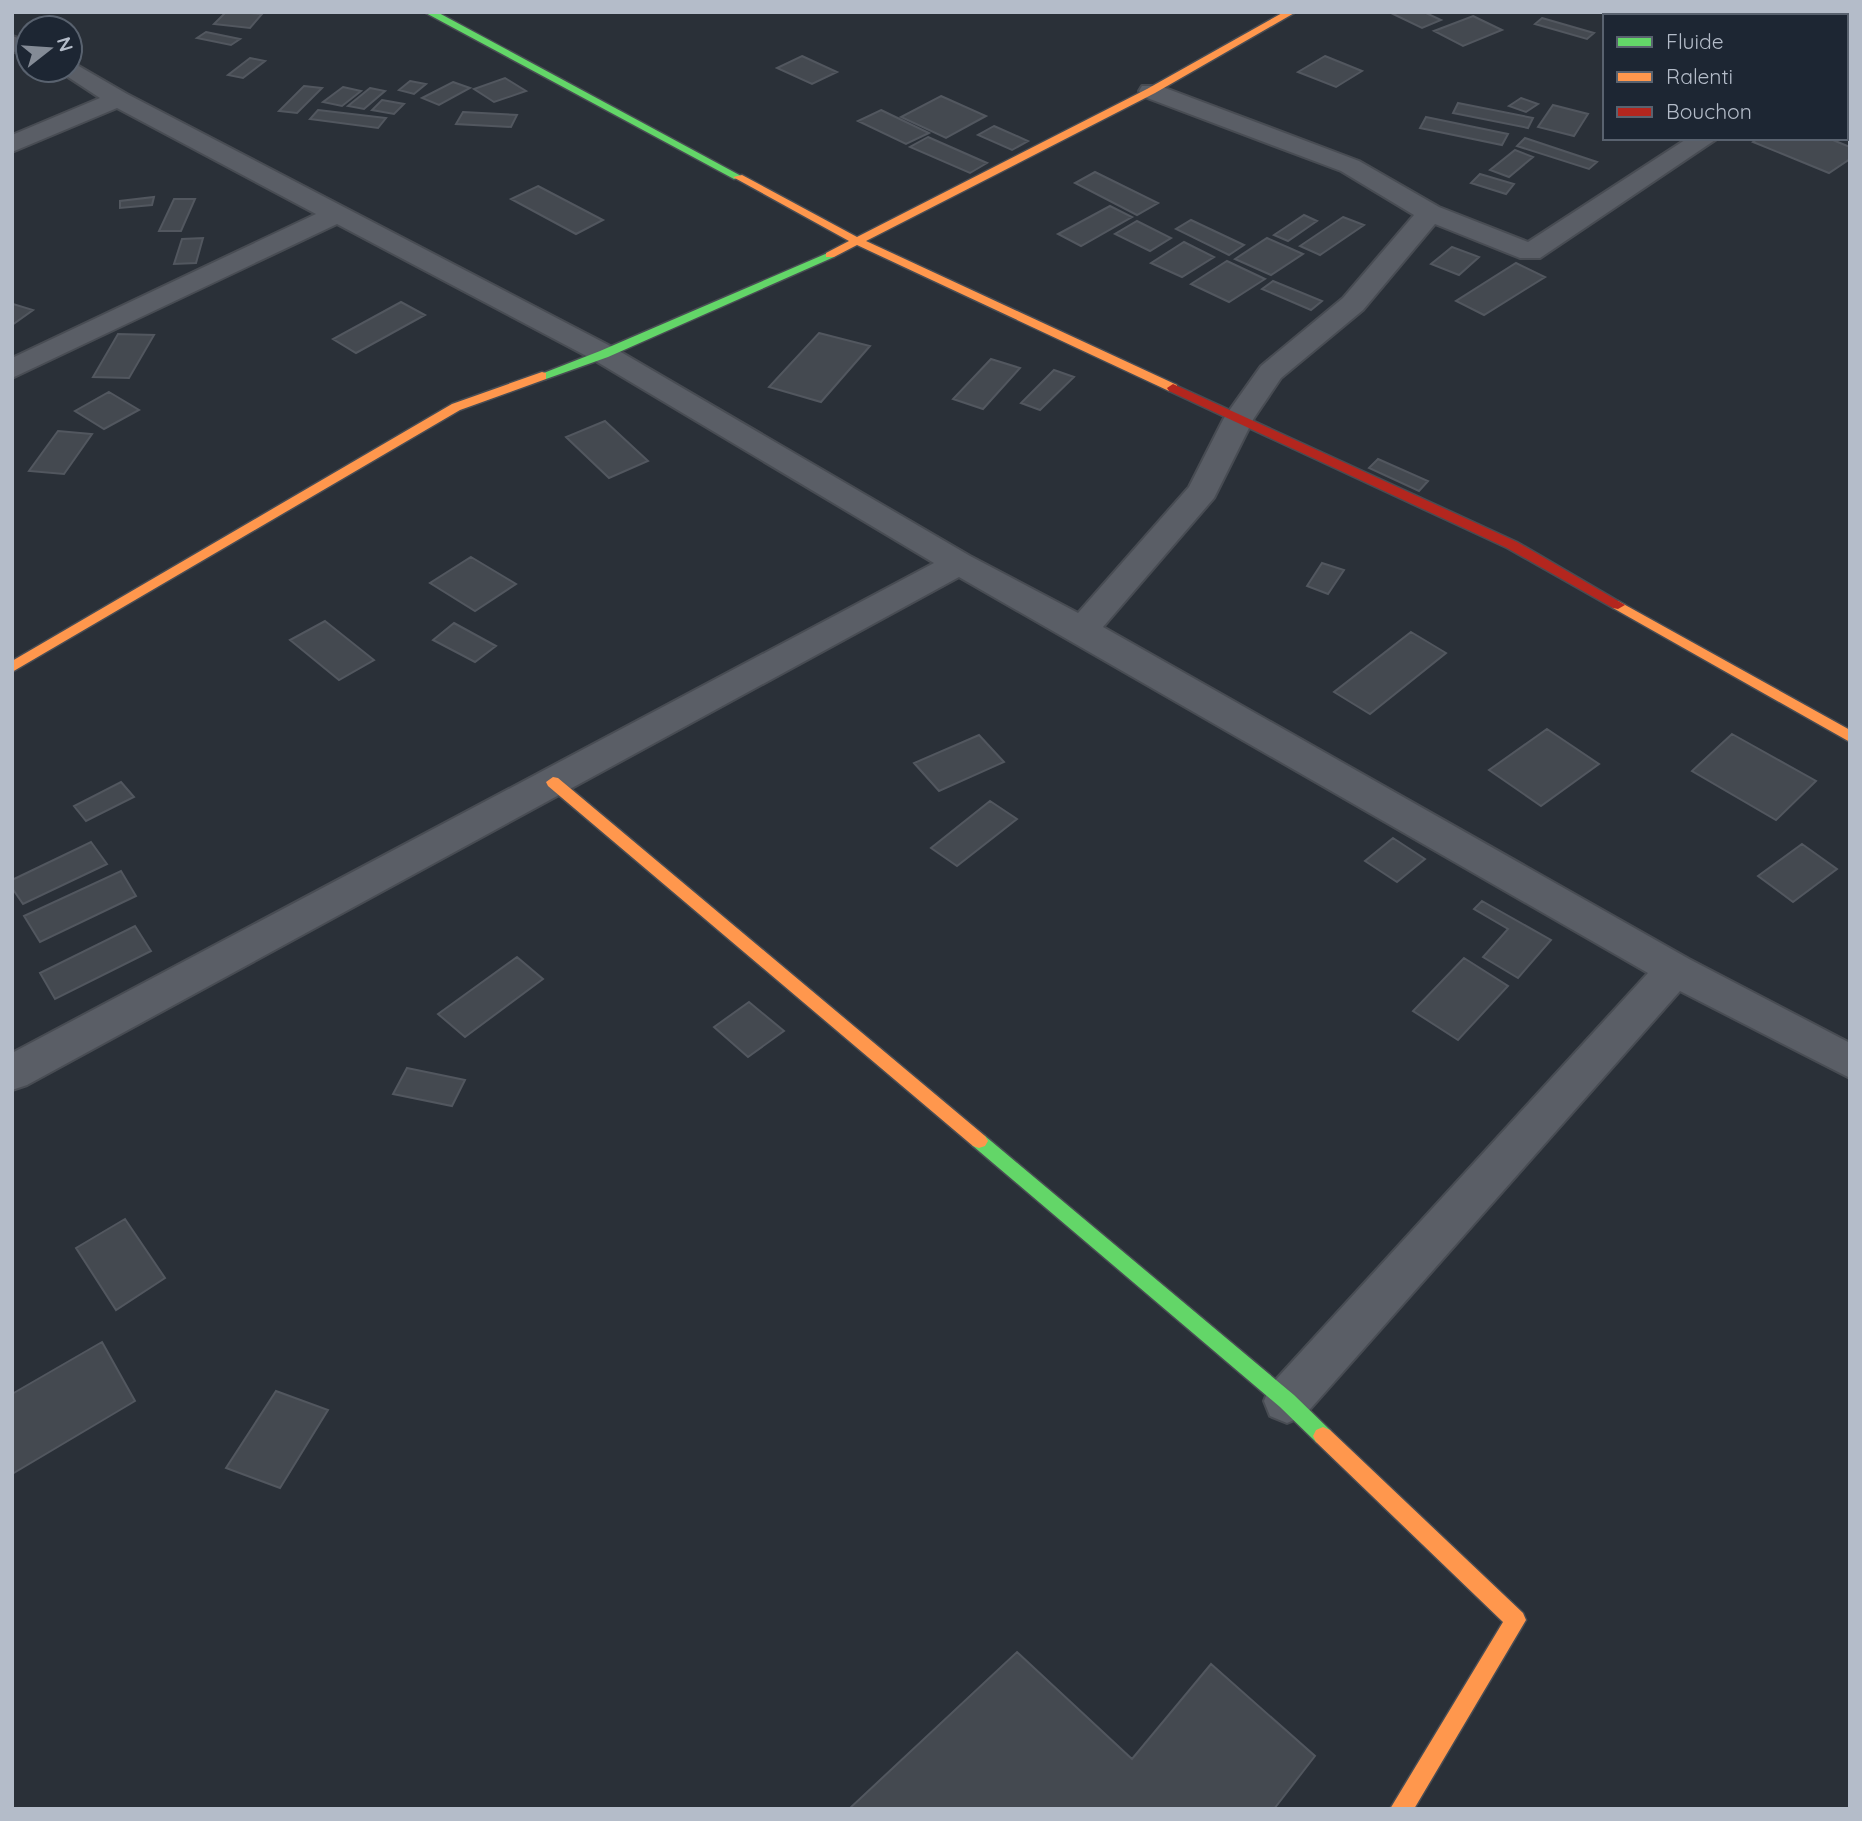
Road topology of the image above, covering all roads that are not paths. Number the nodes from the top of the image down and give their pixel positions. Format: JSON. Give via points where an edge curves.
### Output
{"nodes":[{"id":1,"x":429,"y":12,"type":"edge"},
{"id":2,"x":1291,"y":12,"type":"edge"},
{"id":3,"x":84,"y":77,"type":"edge"},
{"id":4,"x":1151,"y":91,"type":"junction"},
{"id":5,"x":118,"y":99,"type":"junction"},
{"id":6,"x":1703,"y":140,"type":"edge"},
{"id":7,"x":12,"y":144,"type":"edge"},
{"id":8,"x":1430,"y":213,"type":"junction"},
{"id":9,"x":337,"y":214,"type":"junction"},
{"id":10,"x":859,"y":242,"type":"junction"},
{"id":11,"x":604,"y":354,"type":"junction"},
{"id":12,"x":12,"y":369,"type":"edge"},
{"id":13,"x":1239,"y":418,"type":"junction"},
{"id":14,"x":959,"y":564,"type":"junction"},
{"id":15,"x":1082,"y":630,"type":"junction"},
{"id":16,"x":12,"y":667,"type":"edge"},
{"id":17,"x":1850,"y":737,"type":"edge"},
{"id":18,"x":552,"y":782,"type":"junction"},
{"id":19,"x":1675,"y":970,"type":"junction"},
{"id":20,"x":1850,"y":1062,"type":"edge"},
{"id":21,"x":12,"y":1073,"type":"edge"},
{"id":22,"x":1287,"y":1401,"type":"junction"},
{"id":23,"x":1401,"y":1809,"type":"edge"}],
"edges":[{"from":1,"to":10,"type":"street"},
{"from":2,"to":4,"type":"street"},
{"from":3,"to":5,"type":"street"},
{"from":4,"to":8,"type":"street","via":[[1350,166]]},
{"from":4,"to":10,"type":"street"},
{"from":5,"to":7,"type":"street"},
{"from":5,"to":9,"type":"street"},
{"from":6,"to":8,"type":"street","via":[[1530,252]]},
{"from":8,"to":13,"type":"street","via":[[1353,304],[1271,372]]},
{"from":9,"to":11,"type":"street"},
{"from":9,"to":12,"type":"street"},
{"from":10,"to":11,"type":"street"},
{"from":10,"to":13,"type":"street"},
{"from":11,"to":14,"type":"street"},
{"from":11,"to":16,"type":"street","via":[[456,407]]},
{"from":13,"to":15,"type":"street","via":[[1203,491]]},
{"from":13,"to":17,"type":"street","via":[[1511,545]]},
{"from":14,"to":15,"type":"street"},
{"from":14,"to":18,"type":"street"},
{"from":15,"to":19,"type":"street"},
{"from":18,"to":21,"type":"street"},
{"from":18,"to":22,"type":"street"},
{"from":19,"to":20,"type":"street"},
{"from":19,"to":22,"type":"street"},
{"from":22,"to":23,"type":"street","via":[[1516,1620]]}]}
